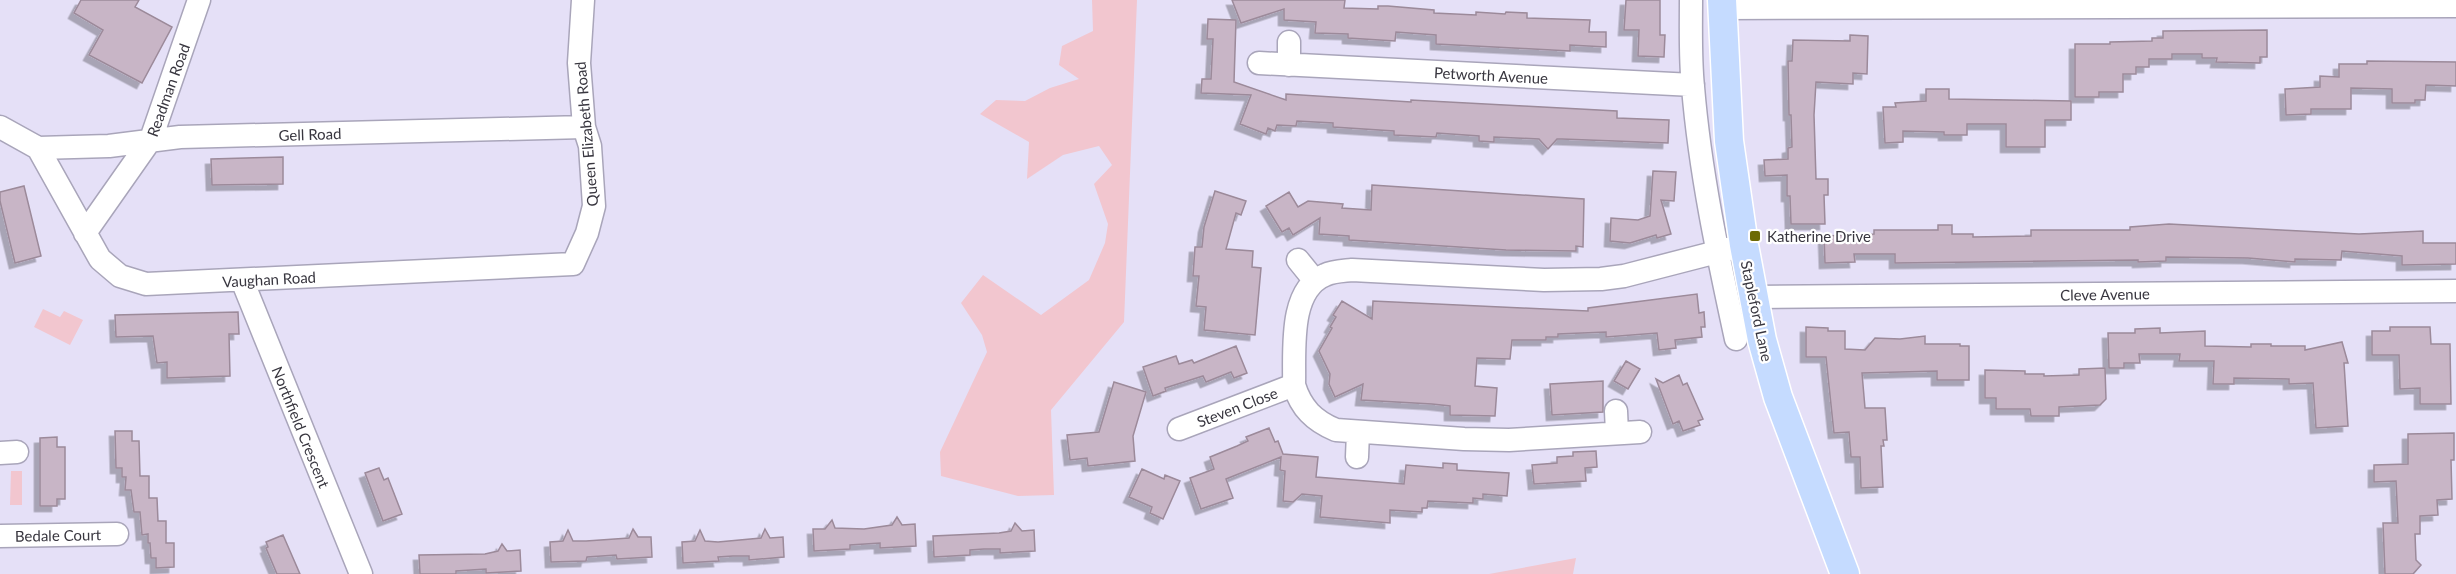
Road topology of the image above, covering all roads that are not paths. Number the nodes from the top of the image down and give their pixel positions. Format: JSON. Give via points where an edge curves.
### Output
{"nodes":[{"id":1,"x":199,"y":0,"type":"edge"},
{"id":2,"x":583,"y":0,"type":"edge"},
{"id":3,"x":1691,"y":0,"type":"edge"},
{"id":4,"x":1722,"y":4,"type":"edge"},
{"id":5,"x":2456,"y":6,"type":"edge"},
{"id":6,"x":1289,"y":42,"type":"dead end"},
{"id":7,"x":1259,"y":63,"type":"dead end"},
{"id":8,"x":1289,"y":65,"type":"junction"},
{"id":9,"x":1693,"y":85,"type":"junction"},
{"id":10,"x":0,"y":127,"type":"edge"},
{"id":11,"x":584,"y":127,"type":"junction"},
{"id":12,"x":151,"y":140,"type":"junction"},
{"id":13,"x":38,"y":148,"type":"junction"},
{"id":14,"x":85,"y":233,"type":"junction"},
{"id":15,"x":1731,"y":248,"type":"junction"},
{"id":16,"x":1298,"y":260,"type":"dead end"},
{"id":17,"x":573,"y":264,"type":"joint"},
{"id":18,"x":242,"y":280,"type":"junction"},
{"id":19,"x":1315,"y":281,"type":"junction"},
{"id":20,"x":2456,"y":291,"type":"edge"},
{"id":21,"x":1754,"y":297,"type":"junction"},
{"id":22,"x":1736,"y":339,"type":"dead end"},
{"id":23,"x":1294,"y":385,"type":"junction"},
{"id":24,"x":1179,"y":429,"type":"dead end"},
{"id":25,"x":1358,"y":432,"type":"junction"},
{"id":26,"x":1640,"y":432,"type":"dead end"},
{"id":27,"x":1357,"y":457,"type":"dead end"},
{"id":28,"x":117,"y":534,"type":"dead end"},
{"id":29,"x":0,"y":536,"type":"edge"},
{"id":30,"x":361,"y":574,"type":"edge"},
{"id":31,"x":1845,"y":574,"type":"edge"}],
"edges":[{"from":1,"to":12,"type":"street","name":"Readman Road"},
{"from":2,"to":11,"type":"street","name":"Queen Elizabeth Road","via":[[579,63]]},
{"from":3,"to":9,"type":"street","name":"Stapleford Lane"},
{"from":4,"to":5,"type":"street"},
{"from":4,"to":15,"type":"main road","name":"Stapleford Lane"},
{"from":6,"to":8,"type":"street"},
{"from":7,"to":8,"type":"street","name":"Petworth Avenue"},
{"from":8,"to":9,"type":"street","name":"Petworth Avenue"},
{"from":9,"to":15,"type":"street","name":"Stapleford Lane"},
{"from":10,"to":13,"type":"street"},
{"from":11,"to":12,"type":"street","name":"Gell Road"},
{"from":11,"to":17,"type":"street","name":"Queen Elizabeth Road","via":[[590,146],[594,206]]},
{"from":12,"to":13,"type":"street","name":"Gell Road","via":[[109,146]]},
{"from":12,"to":14,"type":"street","name":"Readman Road"},
{"from":13,"to":14,"type":"street","name":"Vaughan Road"},
{"from":14,"to":18,"type":"street","name":"Vaughan Road","via":[[100,260],[120,276],[146,284]]},
{"from":15,"to":19,"type":"street","via":[[1600,279],[1544,280],[1352,270],[1324,275]]},
{"from":15,"to":21,"type":"main road","name":"Stapleford Lane"},
{"from":15,"to":22,"type":"street","name":"Stapleford Lane"},
{"from":16,"to":19,"type":"street"},
{"from":17,"to":18,"type":"street","name":"Vaughan Road"},
{"from":18,"to":30,"type":"street","name":"Northfield Crescent"},
{"from":19,"to":23,"type":"street","via":[[1300,303]]},
{"from":20,"to":21,"type":"street","name":"Cleve Avenue"},
{"from":21,"to":31,"type":"main road","name":"Stapleford Lane","via":[[1778,397]]},
{"from":23,"to":24,"type":"street","name":"Steven Close"},
{"from":23,"to":25,"type":"street","via":[[1310,415],[1336,430]]},
{"from":25,"to":26,"type":"street","via":[[1509,440],[1616,422]]},
{"from":25,"to":27,"type":"street"},
{"from":28,"to":29,"type":"street","name":"Bedale Court"}]}
